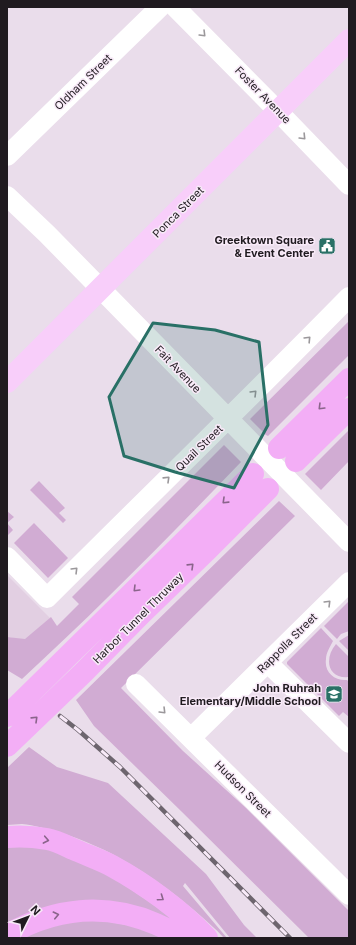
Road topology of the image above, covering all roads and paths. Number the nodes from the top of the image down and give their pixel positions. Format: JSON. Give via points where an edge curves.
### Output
{"nodes":[{"id":1,"x":160,"y":7,"type":"edge"},
{"id":2,"x":175,"y":7,"type":"edge"},
{"id":3,"x":349,"y":40,"type":"edge"},
{"id":4,"x":278,"y":111,"type":"junction"},
{"id":5,"x":7,"y":156,"type":"edge"},
{"id":6,"x":349,"y":185,"type":"edge"},
{"id":7,"x":7,"y":196,"type":"edge"},
{"id":8,"x":101,"y":289,"type":"junction"},
{"id":9,"x":349,"y":297,"type":"edge"},
{"id":10,"x":349,"y":379,"type":"edge"},
{"id":11,"x":7,"y":382,"type":"edge"},
{"id":12,"x":349,"y":409,"type":"edge"},
{"id":13,"x":228,"y":419,"type":"junction"},
{"id":14,"x":349,"y":542,"type":"edge"},
{"id":15,"x":7,"y":557,"type":"edge"},
{"id":16,"x":349,"y":582,"type":"edge"},
{"id":17,"x":268,"y":663,"type":"junction"},
{"id":18,"x":136,"y":684,"type":"dead end"},
{"id":19,"x":7,"y":716,"type":"edge"},
{"id":20,"x":191,"y":738,"type":"junction"},
{"id":21,"x":349,"y":743,"type":"edge"},
{"id":22,"x":7,"y":746,"type":"edge"},
{"id":23,"x":7,"y":837,"type":"edge"},
{"id":24,"x":349,"y":895,"type":"edge"},
{"id":25,"x":7,"y":935,"type":"edge"},
{"id":26,"x":183,"y":938,"type":"edge"},
{"id":27,"x":207,"y":938,"type":"edge"}],
"edges":[{"from":1,"to":5,"type":"street","name":"Oldham Street"},
{"from":2,"to":4,"type":"street","name":"Foster Avenue","one_way":true},
{"from":3,"to":4,"type":"main road","name":"Ponca Street"},
{"from":4,"to":6,"type":"street","name":"Foster Avenue","one_way":true},
{"from":4,"to":8,"type":"main road","name":"Ponca Street"},
{"from":7,"to":8,"type":"street","name":"Fait Avenue"},
{"from":8,"to":11,"type":"main road","name":"Ponca Street"},
{"from":8,"to":13,"type":"street","name":"Fait Avenue"},
{"from":13,"to":9,"type":"street","name":"Quail Street","one_way":true},
{"from":10,"to":12,"type":"highway","one_way":true,"via":[[288,455]]},
{"from":13,"to":14,"type":"street","name":"Fait Avenue"},
{"from":15,"to":13,"type":"street","name":"Quail Street","one_way":true,"via":[[47,598]]},
{"from":17,"to":16,"type":"street","name":"Rappolla Street","one_way":true},
{"from":17,"to":20,"type":"street","name":"Rappolla Street"},
{"from":17,"to":21,"type":"street"},
{"from":18,"to":20,"type":"street","name":"Hudson Street","one_way":true},
{"from":22,"to":19,"type":"highway","name":"Harbor Tunnel Thruway","one_way":true,"via":[[84,672],[260,481]]},
{"from":20,"to":24,"type":"street","name":"Hudson Street"},
{"from":23,"to":27,"type":"highway","one_way":true,"via":[[46,839],[111,865],[170,905]]},
{"from":25,"to":26,"type":"highway","one_way":true,"via":[[54,915],[99,911],[116,912],[146,920]]}]}
